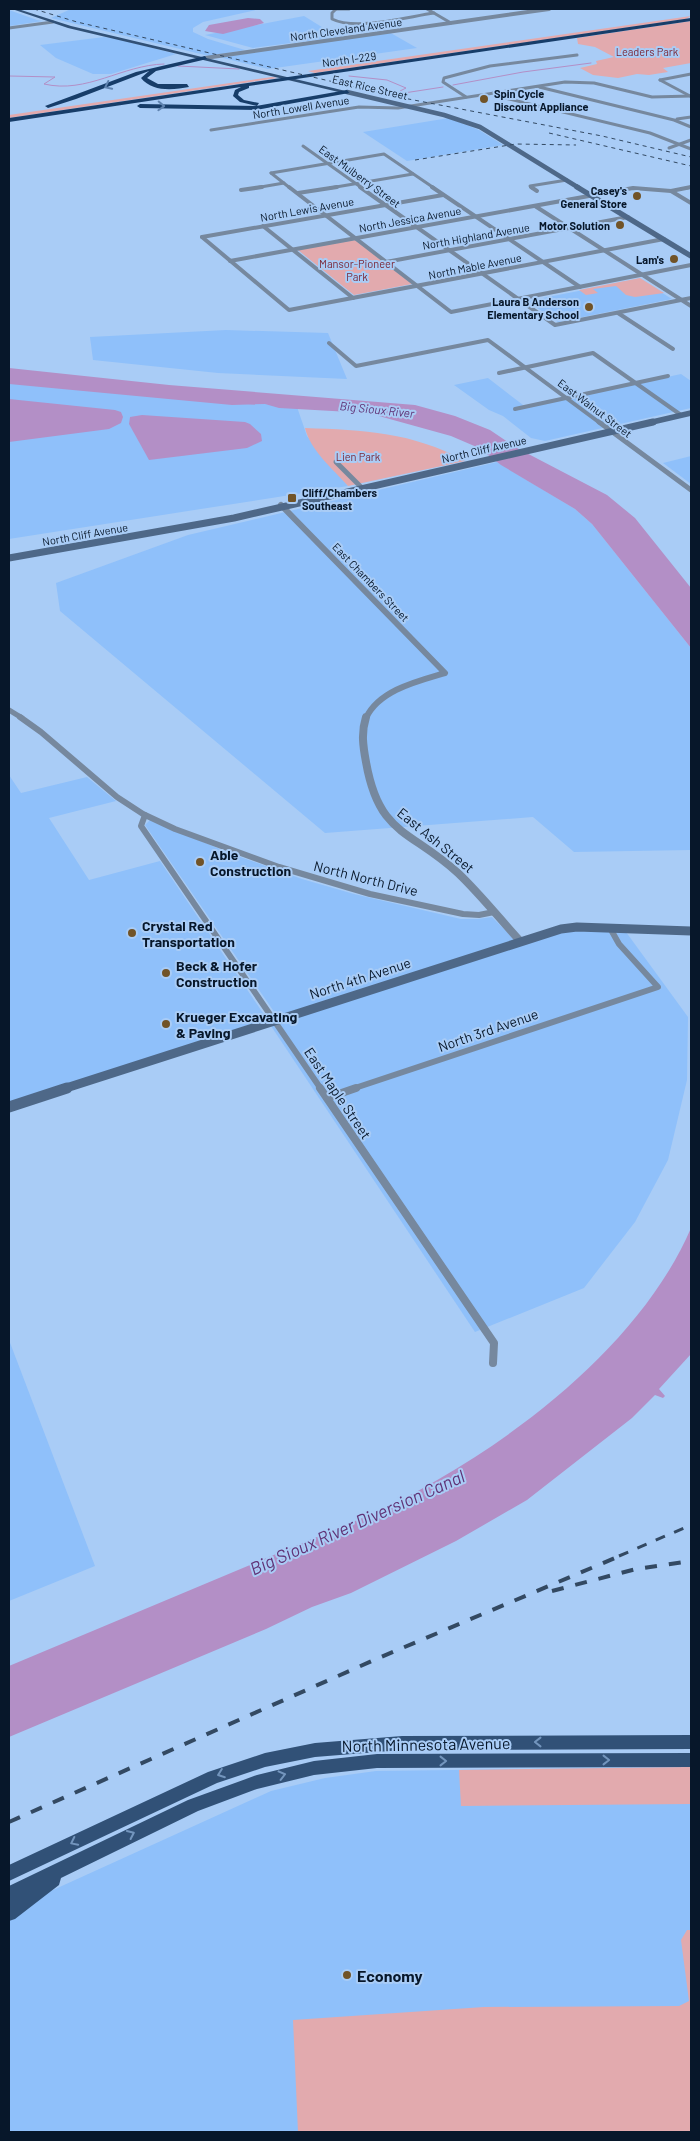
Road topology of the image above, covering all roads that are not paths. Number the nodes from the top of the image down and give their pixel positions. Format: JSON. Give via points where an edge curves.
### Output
{"nodes":[{"id":1,"x":14,"y":9,"type":"edge"},
{"id":2,"x":336,"y":9,"type":"edge"},
{"id":3,"x":349,"y":9,"type":"edge"},
{"id":4,"x":427,"y":9,"type":"edge"},
{"id":5,"x":549,"y":9,"type":"edge"},
{"id":6,"x":434,"y":13,"type":"junction"},
{"id":7,"x":691,"y":14,"type":"edge"},
{"id":8,"x":691,"y":19,"type":"edge"},
{"id":9,"x":53,"y":22,"type":"junction"},
{"id":10,"x":451,"y":23,"type":"junction"},
{"id":11,"x":9,"y":28,"type":"edge"},
{"id":12,"x":577,"y":55,"type":"dead end"},
{"id":13,"x":205,"y":58,"type":"junction"},
{"id":14,"x":691,"y":74,"type":"edge"},
{"id":15,"x":272,"y":81,"type":"junction"},
{"id":16,"x":227,"y":82,"type":"junction"},
{"id":17,"x":324,"y":86,"type":"junction"},
{"id":18,"x":537,"y":86,"type":"junction"},
{"id":19,"x":345,"y":91,"type":"junction"},
{"id":20,"x":493,"y":93,"type":"junction"},
{"id":21,"x":320,"y":96,"type":"junction"},
{"id":22,"x":691,"y":96,"type":"edge"},
{"id":23,"x":466,"y":97,"type":"junction"},
{"id":24,"x":408,"y":106,"type":"junction"},
{"id":25,"x":9,"y":114,"type":"edge"},
{"id":26,"x":43,"y":114,"type":"junction"},
{"id":27,"x":691,"y":117,"type":"edge"},
{"id":28,"x":9,"y":120,"type":"edge"},
{"id":29,"x":674,"y":120,"type":"junction"},
{"id":30,"x":691,"y":126,"type":"edge"},
{"id":31,"x":212,"y":130,"type":"dead end"},
{"id":32,"x":691,"y":140,"type":"edge"},
{"id":33,"x":677,"y":144,"type":"junction"},
{"id":34,"x":303,"y":146,"type":"dead end"},
{"id":35,"x":669,"y":148,"type":"dead end"},
{"id":36,"x":691,"y":149,"type":"edge"},
{"id":37,"x":328,"y":164,"type":"junction"},
{"id":38,"x":414,"y":174,"type":"junction"},
{"id":39,"x":567,"y":180,"type":"junction"},
{"id":40,"x":284,"y":183,"type":"junction"},
{"id":41,"x":356,"y":184,"type":"junction"},
{"id":42,"x":691,"y":187,"type":"edge"},
{"id":43,"x":241,"y":190,"type":"dead end"},
{"id":44,"x":537,"y":191,"type":"dead end"},
{"id":45,"x":671,"y":191,"type":"junction"},
{"id":46,"x":298,"y":194,"type":"junction"},
{"id":47,"x":444,"y":195,"type":"junction"},
{"id":48,"x":593,"y":196,"type":"junction"},
{"id":49,"x":691,"y":203,"type":"edge"},
{"id":50,"x":384,"y":205,"type":"junction"},
{"id":51,"x":535,"y":206,"type":"junction"},
{"id":52,"x":325,"y":215,"type":"junction"},
{"id":53,"x":476,"y":217,"type":"junction"},
{"id":54,"x":628,"y":218,"type":"junction"},
{"id":55,"x":264,"y":226,"type":"junction"},
{"id":56,"x":416,"y":227,"type":"junction"},
{"id":57,"x":569,"y":228,"type":"junction"},
{"id":58,"x":355,"y":238,"type":"junction"},
{"id":59,"x":509,"y":239,"type":"junction"},
{"id":60,"x":664,"y":239,"type":"junction"},
{"id":61,"x":292,"y":249,"type":"junction"},
{"id":62,"x":448,"y":250,"type":"junction"},
{"id":63,"x":605,"y":250,"type":"junction"},
{"id":64,"x":691,"y":256,"type":"edge"},
{"id":65,"x":230,"y":261,"type":"junction"},
{"id":66,"x":386,"y":262,"type":"junction"},
{"id":67,"x":544,"y":262,"type":"junction"},
{"id":68,"x":691,"y":265,"type":"edge"},
{"id":69,"x":482,"y":274,"type":"junction"},
{"id":70,"x":642,"y":275,"type":"junction"},
{"id":71,"x":417,"y":286,"type":"junction"},
{"id":72,"x":580,"y":287,"type":"junction"},
{"id":73,"x":353,"y":298,"type":"junction"},
{"id":74,"x":691,"y":298,"type":"edge"},
{"id":75,"x":518,"y":299,"type":"junction"},
{"id":76,"x":681,"y":300,"type":"junction"},
{"id":77,"x":691,"y":306,"type":"edge"},
{"id":78,"x":618,"y":313,"type":"junction"},
{"id":79,"x":329,"y":343,"type":"dead end"},
{"id":80,"x":673,"y":349,"type":"dead end"},
{"id":81,"x":526,"y":367,"type":"junction"},
{"id":82,"x":499,"y":373,"type":"dead end"},
{"id":83,"x":668,"y":376,"type":"dead end"},
{"id":84,"x":635,"y":383,"type":"junction"},
{"id":85,"x":566,"y":397,"type":"junction"},
{"id":86,"x":515,"y":408,"type":"dead end"},
{"id":87,"x":691,"y":413,"type":"edge"},
{"id":88,"x":680,"y":415,"type":"junction"},
{"id":89,"x":611,"y":431,"type":"junction"},
{"id":90,"x":336,"y":462,"type":"dead end"},
{"id":91,"x":361,"y":487,"type":"junction"},
{"id":92,"x":691,"y":490,"type":"edge"},
{"id":93,"x":281,"y":505,"type":"junction"},
{"id":94,"x":9,"y":552,"type":"edge"},
{"id":95,"x":9,"y":558,"type":"edge"},
{"id":96,"x":445,"y":673,"type":"joint"},
{"id":97,"x":9,"y":710,"type":"edge"},
{"id":98,"x":145,"y":815,"type":"junction"},
{"id":99,"x":494,"y":912,"type":"junction"},
{"id":100,"x":610,"y":928,"type":"junction"},
{"id":101,"x":691,"y":931,"type":"edge"},
{"id":102,"x":520,"y":941,"type":"junction"},
{"id":103,"x":274,"y":1020,"type":"junction"},
{"id":104,"x":327,"y":1098,"type":"junction"},
{"id":105,"x":9,"y":1107,"type":"edge"},
{"id":106,"x":493,"y":1363,"type":"dead end"},
{"id":107,"x":691,"y":1742,"type":"edge"},
{"id":108,"x":691,"y":1760,"type":"edge"},
{"id":109,"x":106,"y":1846,"type":"junction"},
{"id":110,"x":9,"y":1873,"type":"edge"},
{"id":111,"x":9,"y":1894,"type":"edge"},
{"id":112,"x":9,"y":1913,"type":"edge"}],
"edges":[{"from":1,"to":9,"type":"main road","name":"East Rice Street"},
{"from":2,"to":3,"type":"street"},
{"from":2,"to":6,"type":"street","via":[[332,19],[348,25]]},
{"from":4,"to":6,"type":"street"},
{"from":5,"to":10,"type":"street","name":"North Cleveland Avenue"},
{"from":6,"to":10,"type":"street"},
{"from":7,"to":16,"type":"highway","name":"North I-229"},
{"from":8,"to":15,"type":"highway","name":"North I-229"},
{"from":9,"to":11,"type":"street"},
{"from":9,"to":13,"type":"main road","name":"East Rice Street"},
{"from":10,"to":13,"type":"street","name":"North Cleveland Avenue"},
{"from":12,"to":23,"type":"street","via":[[490,66],[444,78],[443,82]]},
{"from":13,"to":16,"type":"highway","via":[[154,70],[144,79],[154,85],[170,87]]},
{"from":13,"to":17,"type":"main road","name":"East Rice Street"},
{"from":13,"to":25,"type":"highway","one_way":true,"via":[[150,69],[68,102]]},
{"from":14,"to":22,"type":"street","via":[[660,80]]},
{"from":15,"to":21,"type":"highway","via":[[240,90],[235,95],[242,101],[263,104]]},
{"from":15,"to":26,"type":"highway","name":"North I-229"},
{"from":16,"to":25,"type":"highway"},
{"from":17,"to":19,"type":"main road","name":"East Rice Street"},
{"from":17,"to":21,"type":"highway","via":[[330,91]]},
{"from":18,"to":20,"type":"street","name":"North Lowell Avenue"},
{"from":18,"to":22,"type":"street","name":"North Lowell Avenue","via":[[580,82],[652,97]]},
{"from":18,"to":29,"type":"street"},
{"from":19,"to":21,"type":"highway"},
{"from":19,"to":24,"type":"main road","name":"East Rice Street"},
{"from":26,"to":19,"type":"highway","one_way":true,"via":[[123,106],[256,108]]},
{"from":20,"to":23,"type":"street","name":"North Lowell Avenue"},
{"from":20,"to":33,"type":"street","via":[[650,133]]},
{"from":23,"to":24,"type":"street","name":"North Lowell Avenue"},
{"from":24,"to":31,"type":"street","name":"North Lowell Avenue","via":[[359,107]]},
{"from":24,"to":39,"type":"main road","name":"East Rice Street","via":[[474,125]]},
{"from":26,"to":28,"type":"highway","name":"North I-229"},
{"from":27,"to":29,"type":"street"},
{"from":29,"to":30,"type":"street"},
{"from":32,"to":33,"type":"street"},
{"from":33,"to":35,"type":"street"},
{"from":33,"to":36,"type":"street"},
{"from":34,"to":37,"type":"street","name":"East Mulberry Street"},
{"from":37,"to":38,"type":"street","via":[[384,154]]},
{"from":37,"to":40,"type":"street","via":[[271,173]]},
{"from":37,"to":41,"type":"street","name":"East Mulberry Street"},
{"from":38,"to":41,"type":"street"},
{"from":38,"to":47,"type":"street"},
{"from":39,"to":44,"type":"street","via":[[530,186]]},
{"from":39,"to":48,"type":"main road","name":"East Rice Street"},
{"from":40,"to":43,"type":"street"},
{"from":40,"to":46,"type":"street"},
{"from":41,"to":46,"type":"street"},
{"from":41,"to":50,"type":"street","name":"East Mulberry Street"},
{"from":42,"to":45,"type":"street"},
{"from":45,"to":48,"type":"street","name":"North Jessica Avenue","via":[[638,188]]},
{"from":45,"to":49,"type":"street"},
{"from":46,"to":52,"type":"street"},
{"from":47,"to":50,"type":"street","name":"North Lewis Avenue"},
{"from":47,"to":53,"type":"street"},
{"from":48,"to":51,"type":"street","name":"North Jessica Avenue"},
{"from":48,"to":54,"type":"main road","name":"East Rice Street"},
{"from":50,"to":52,"type":"street","name":"North Lewis Avenue"},
{"from":50,"to":56,"type":"street","name":"East Mulberry Street"},
{"from":51,"to":53,"type":"street","name":"North Jessica Avenue"},
{"from":51,"to":57,"type":"street"},
{"from":52,"to":55,"type":"street","name":"North Lewis Avenue"},
{"from":52,"to":58,"type":"street"},
{"from":53,"to":56,"type":"street","name":"North Jessica Avenue"},
{"from":53,"to":59,"type":"street"},
{"from":54,"to":57,"type":"street","name":"North Highland Avenue"},
{"from":54,"to":60,"type":"main road","name":"East Rice Street"},
{"from":55,"to":61,"type":"street"},
{"from":55,"to":65,"type":"street","name":"North Lewis Avenue","via":[[202,237]]},
{"from":56,"to":58,"type":"street","name":"North Jessica Avenue"},
{"from":56,"to":62,"type":"street","name":"East Mulberry Street"},
{"from":57,"to":59,"type":"street","name":"North Highland Avenue"},
{"from":57,"to":63,"type":"street"},
{"from":58,"to":61,"type":"street","name":"North Jessica Avenue"},
{"from":58,"to":66,"type":"street"},
{"from":59,"to":62,"type":"street","name":"North Highland Avenue"},
{"from":59,"to":67,"type":"street"},
{"from":60,"to":63,"type":"street","name":"North Mable Avenue"},
{"from":60,"to":64,"type":"main road","name":"East Rice Street"},
{"from":61,"to":65,"type":"street","name":"North Jessica Avenue"},
{"from":61,"to":73,"type":"street"},
{"from":62,"to":66,"type":"street","name":"North Highland Avenue"},
{"from":62,"to":69,"type":"street","name":"East Mulberry Street"},
{"from":63,"to":67,"type":"street","name":"North Mable Avenue"},
{"from":63,"to":70,"type":"street"},
{"from":65,"to":73,"type":"street","name":"North Mable Avenue","via":[[289,310]]},
{"from":66,"to":71,"type":"street"},
{"from":67,"to":69,"type":"street","name":"North Mable Avenue"},
{"from":67,"to":72,"type":"street"},
{"from":68,"to":70,"type":"street"},
{"from":69,"to":71,"type":"street","name":"North Mable Avenue"},
{"from":69,"to":75,"type":"street","name":"East Mulberry Street"},
{"from":70,"to":72,"type":"street"},
{"from":70,"to":76,"type":"street"},
{"from":71,"to":73,"type":"street","name":"North Mable Avenue"},
{"from":71,"to":75,"type":"street","via":[[451,312]]},
{"from":72,"to":75,"type":"street"},
{"from":74,"to":76,"type":"street"},
{"from":75,"to":78,"type":"street","name":"East Mulberry Street","via":[[554,326]]},
{"from":76,"to":77,"type":"street"},
{"from":76,"to":78,"type":"street"},
{"from":78,"to":80,"type":"street"},
{"from":79,"to":81,"type":"street","name":"East Walnut Street","via":[[356,366],[488,340]]},
{"from":81,"to":82,"type":"street"},
{"from":81,"to":84,"type":"street","via":[[593,353]]},
{"from":81,"to":85,"type":"street","name":"East Walnut Street"},
{"from":83,"to":84,"type":"street"},
{"from":84,"to":85,"type":"street"},
{"from":84,"to":88,"type":"street"},
{"from":85,"to":86,"type":"street"},
{"from":85,"to":89,"type":"street","name":"East Walnut Street"},
{"from":87,"to":88,"type":"main road","name":"North Cliff Avenue"},
{"from":88,"to":89,"type":"main road","name":"North Cliff Avenue"},
{"from":89,"to":91,"type":"main road","name":"North Cliff Avenue"},
{"from":89,"to":92,"type":"street","name":"East Walnut Street"},
{"from":90,"to":91,"type":"street"},
{"from":91,"to":93,"type":"main road","name":"North Cliff Avenue"},
{"from":93,"to":94,"type":"main road","name":"North Cliff Avenue"},
{"from":93,"to":95,"type":"main road","name":"North Cliff Avenue","via":[[178,529]]},
{"from":93,"to":96,"type":"street","name":"East Chambers Street"},
{"from":96,"to":99,"type":"street","name":"East Ash Street","via":[[409,684],[376,705],[365,718],[363,748],[373,794],[383,814],[401,832],[450,865]]},
{"from":97,"to":98,"type":"street","name":"North North Drive","via":[[45,735],[110,792]]},
{"from":98,"to":99,"type":"street","name":"North North Drive","via":[[271,866],[333,886],[463,914]]},
{"from":98,"to":103,"type":"street","name":"East Maple Street","via":[[141,826]]},
{"from":99,"to":102,"type":"street","name":"East Ash Street"},
{"from":100,"to":101,"type":"main road"},
{"from":100,"to":102,"type":"main road","via":[[568,928]]},
{"from":100,"to":104,"type":"street","name":"North 3rd Avenue","via":[[621,947],[658,986]]},
{"from":102,"to":103,"type":"main road","name":"North 4th Avenue"},
{"from":103,"to":104,"type":"street","name":"East Maple Street"},
{"from":103,"to":105,"type":"main road","name":"North 4th Avenue"},
{"from":104,"to":106,"type":"street","name":"East Maple Street","via":[[494,1343]]},
{"from":107,"to":110,"type":"main road","name":"North Minnesota Avenue","one_way":true,"via":[[402,1743],[342,1746],[306,1752],[242,1767],[206,1780]]},
{"from":109,"to":108,"type":"main road","name":"North Minnesota Avenue","one_way":true,"via":[[227,1792],[314,1768],[386,1761]]},
{"from":109,"to":111,"type":"main road","name":"North Minnesota Avenue"},
{"from":109,"to":112,"type":"main road","via":[[46,1883]]}]}
